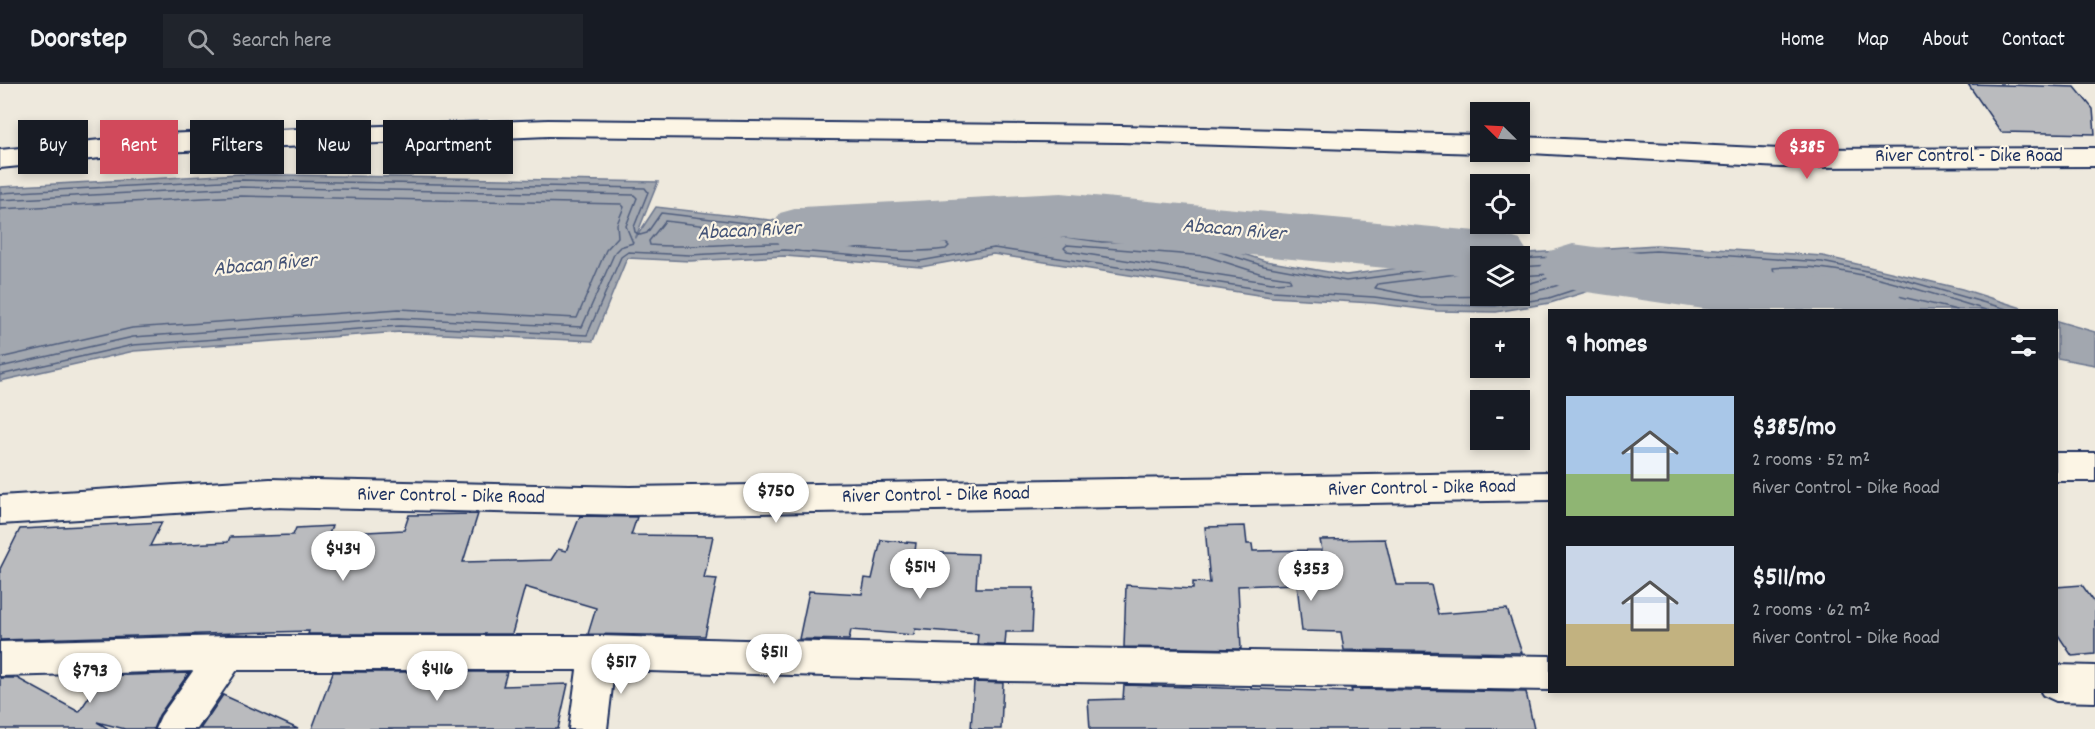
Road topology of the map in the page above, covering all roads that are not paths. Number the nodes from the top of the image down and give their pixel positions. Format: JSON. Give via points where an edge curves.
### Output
{"nodes":[{"id":1,"x":1470,"y":144,"type":"edge"},
{"id":2,"x":1530,"y":146,"type":"edge"},
{"id":3,"x":2095,"y":157,"type":"edge"},
{"id":4,"x":0,"y":159,"type":"edge"},
{"id":5,"x":2058,"y":467,"type":"edge"},
{"id":6,"x":2095,"y":467,"type":"edge"},
{"id":7,"x":1548,"y":486,"type":"edge"},
{"id":8,"x":0,"y":510,"type":"edge"},
{"id":9,"x":228,"y":653,"type":"junction"},
{"id":10,"x":598,"y":653,"type":"junction"},
{"id":11,"x":0,"y":659,"type":"edge"},
{"id":12,"x":1548,"y":673,"type":"edge"},
{"id":13,"x":2058,"y":683,"type":"edge"},
{"id":14,"x":2095,"y":684,"type":"edge"},
{"id":15,"x":174,"y":729,"type":"edge"},
{"id":16,"x":588,"y":729,"type":"edge"}],
"edges":[{"from":1,"to":4,"type":"street","via":[[1133,134],[548,128],[161,144]]},
{"from":2,"to":3,"type":"street","name":"River Control - Dike Road","via":[[1780,158]]},
{"from":5,"to":6,"type":"street"},
{"from":7,"to":8,"type":"street","name":"River Control - Dike Road","via":[[630,501],[270,493]]},
{"from":9,"to":10,"type":"street"},
{"from":9,"to":11,"type":"street"},
{"from":9,"to":15,"type":"street"},
{"from":10,"to":12,"type":"street"},
{"from":10,"to":16,"type":"street"},
{"from":13,"to":14,"type":"street"}]}
